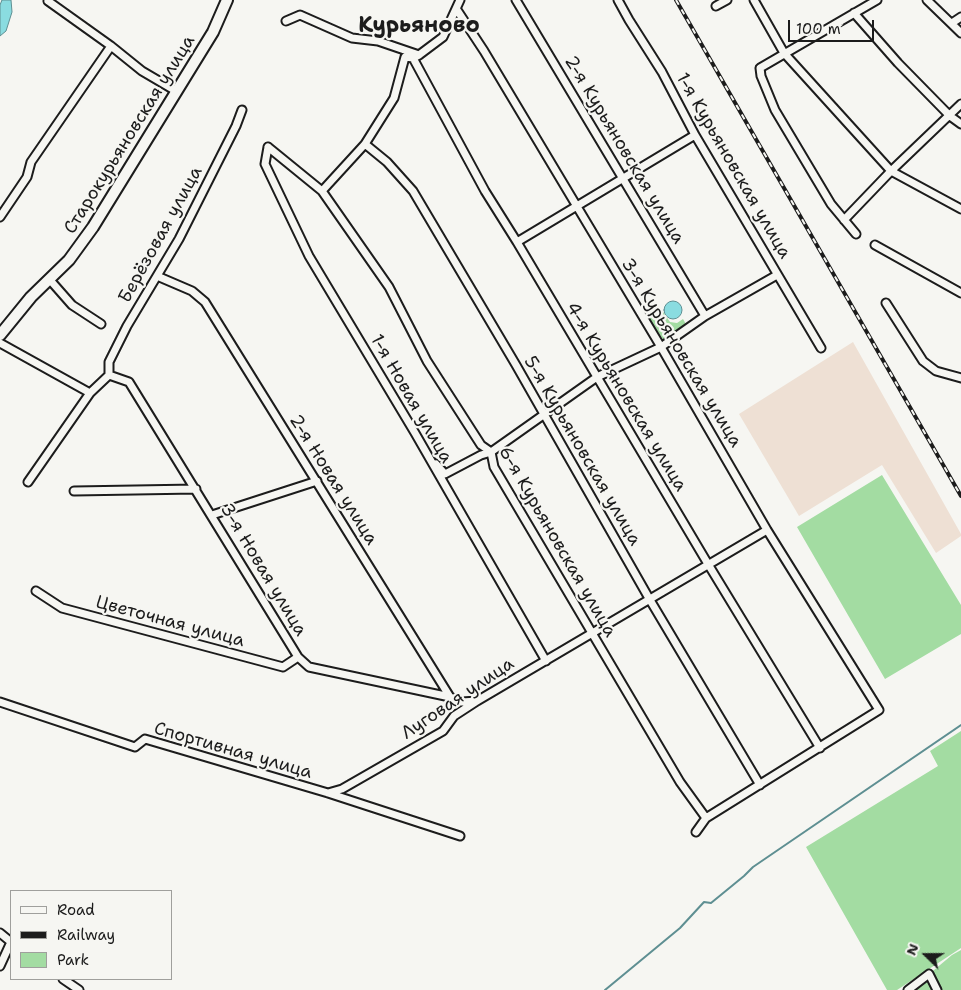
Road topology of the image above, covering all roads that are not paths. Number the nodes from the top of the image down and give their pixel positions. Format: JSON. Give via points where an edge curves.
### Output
{"nodes":[{"id":1,"x":227,"y":0,"type":"edge"},
{"id":2,"x":460,"y":0,"type":"edge"},
{"id":3,"x":516,"y":0,"type":"edge"},
{"id":4,"x":618,"y":0,"type":"edge"},
{"id":5,"x":727,"y":0,"type":"edge"},
{"id":6,"x":754,"y":0,"type":"edge"},
{"id":7,"x":877,"y":0,"type":"edge"},
{"id":8,"x":927,"y":0,"type":"edge"},
{"id":9,"x":48,"y":1,"type":"dead end"},
{"id":10,"x":716,"y":6,"type":"dead end"},
{"id":11,"x":457,"y":10,"type":"junction"},
{"id":12,"x":854,"y":13,"type":"junction"},
{"id":13,"x":961,"y":17,"type":"edge"},
{"id":14,"x":286,"y":21,"type":"dead end"},
{"id":15,"x":952,"y":23,"type":"junction"},
{"id":16,"x":961,"y":33,"type":"edge"},
{"id":17,"x":111,"y":46,"type":"junction"},
{"id":18,"x":784,"y":53,"type":"junction"},
{"id":19,"x":416,"y":57,"type":"junction"},
{"id":20,"x":176,"y":90,"type":"junction"},
{"id":21,"x":961,"y":104,"type":"edge"},
{"id":22,"x":242,"y":110,"type":"dead end"},
{"id":23,"x":950,"y":116,"type":"junction"},
{"id":24,"x":961,"y":124,"type":"edge"},
{"id":25,"x":696,"y":135,"type":"junction"},
{"id":26,"x":364,"y":144,"type":"junction"},
{"id":27,"x":268,"y":147,"type":"joint"},
{"id":28,"x":891,"y":171,"type":"junction"},
{"id":29,"x":623,"y":178,"type":"junction"},
{"id":30,"x":322,"y":191,"type":"junction"},
{"id":31,"x":576,"y":207,"type":"junction"},
{"id":32,"x":961,"y":209,"type":"edge"},
{"id":33,"x":0,"y":217,"type":"edge"},
{"id":34,"x":844,"y":220,"type":"junction"},
{"id":35,"x":856,"y":234,"type":"dead end"},
{"id":36,"x":517,"y":242,"type":"junction"},
{"id":37,"x":875,"y":245,"type":"dead end"},
{"id":38,"x":777,"y":275,"type":"junction"},
{"id":39,"x":157,"y":276,"type":"junction"},
{"id":40,"x":50,"y":280,"type":"junction"},
{"id":41,"x":961,"y":293,"type":"edge"},
{"id":42,"x":886,"y":303,"type":"dead end"},
{"id":43,"x":705,"y":316,"type":"junction"},
{"id":44,"x":102,"y":324,"type":"dead end"},
{"id":45,"x":0,"y":327,"type":"edge"},
{"id":46,"x":0,"y":334,"type":"edge"},
{"id":47,"x":0,"y":343,"type":"edge"},
{"id":48,"x":661,"y":347,"type":"junction"},
{"id":49,"x":821,"y":348,"type":"dead end"},
{"id":50,"x":109,"y":375,"type":"junction"},
{"id":51,"x":597,"y":377,"type":"junction"},
{"id":52,"x":961,"y":378,"type":"edge"},
{"id":53,"x":90,"y":393,"type":"junction"},
{"id":54,"x":544,"y":414,"type":"junction"},
{"id":55,"x":491,"y":452,"type":"junction"},
{"id":56,"x":426,"y":453,"type":"junction"},
{"id":57,"x":316,"y":481,"type":"junction"},
{"id":58,"x":28,"y":482,"type":"dead end"},
{"id":59,"x":196,"y":489,"type":"junction"},
{"id":60,"x":74,"y":492,"type":"dead end"},
{"id":61,"x":212,"y":515,"type":"junction"},
{"id":62,"x":767,"y":530,"type":"junction"},
{"id":63,"x":708,"y":564,"type":"junction"},
{"id":64,"x":36,"y":591,"type":"dead end"},
{"id":65,"x":650,"y":600,"type":"junction"},
{"id":66,"x":592,"y":633,"type":"junction"},
{"id":67,"x":298,"y":657,"type":"junction"},
{"id":68,"x":548,"y":659,"type":"junction"},
{"id":69,"x":450,"y":697,"type":"junction"},
{"id":70,"x":477,"y":701,"type":"junction"},
{"id":71,"x":0,"y":702,"type":"edge"},
{"id":72,"x":820,"y":748,"type":"junction"},
{"id":73,"x":760,"y":785,"type":"junction"},
{"id":74,"x":328,"y":793,"type":"junction"},
{"id":75,"x":706,"y":818,"type":"junction"},
{"id":76,"x":696,"y":832,"type":"dead end"},
{"id":77,"x":460,"y":836,"type":"dead end"},
{"id":78,"x":0,"y":933,"type":"edge"},
{"id":79,"x":10,"y":941,"type":"edge"},
{"id":80,"x":10,"y":944,"type":"edge"},
{"id":81,"x":0,"y":966,"type":"edge"},
{"id":82,"x":64,"y":980,"type":"edge"},
{"id":83,"x":79,"y":990,"type":"edge"},
{"id":84,"x":908,"y":990,"type":"edge"},
{"id":85,"x":937,"y":990,"type":"edge"}],
"edges":[{"from":1,"to":20,"type":"main road","name":"Старокурьяновская улица","via":[[214,32]]},
{"from":2,"to":11,"type":"street"},
{"from":3,"to":29,"type":"street","name":"2-я Курьяновская улица"},
{"from":4,"to":25,"type":"street","name":"1-я Курьяновская улица"},
{"from":5,"to":10,"type":"street"},
{"from":6,"to":18,"type":"street"},
{"from":7,"to":12,"type":"street"},
{"from":8,"to":15,"type":"street"},
{"from":9,"to":17,"type":"street"},
{"from":11,"to":19,"type":"street","via":[[443,37]]},
{"from":11,"to":31,"type":"street","name":"3-я Курьяновская улица"},
{"from":12,"to":18,"type":"street"},
{"from":12,"to":23,"type":"street"},
{"from":13,"to":15,"type":"street"},
{"from":14,"to":19,"type":"street","via":[[300,15],[352,38],[378,41]]},
{"from":15,"to":16,"type":"street"},
{"from":17,"to":20,"type":"street","via":[[142,71]]},
{"from":17,"to":33,"type":"street","via":[[31,162],[27,177]]},
{"from":18,"to":28,"type":"street"},
{"from":18,"to":34,"type":"street","via":[[760,68],[760,76],[775,110],[831,204]]},
{"from":19,"to":26,"type":"street","via":[[405,57],[394,98]]},
{"from":19,"to":36,"type":"street","name":"4-я Курьяновская улица","via":[[485,191]]},
{"from":20,"to":40,"type":"main road","name":"Старокурьяновская улица","via":[[93,227]]},
{"from":21,"to":23,"type":"street"},
{"from":22,"to":39,"type":"street","name":"Берёзовая улица","via":[[179,239]]},
{"from":23,"to":24,"type":"street"},
{"from":23,"to":28,"type":"street"},
{"from":25,"to":29,"type":"street"},
{"from":25,"to":38,"type":"street","name":"1-я Курьяновская улица"},
{"from":26,"to":30,"type":"street"},
{"from":26,"to":54,"type":"street","name":"5-я Курьяновская улица","via":[[413,191]]},
{"from":27,"to":30,"type":"street","name":"6-я Курьяновская улица"},
{"from":27,"to":56,"type":"street","name":"1-я Новая улица","via":[[265,164],[309,256]]},
{"from":28,"to":32,"type":"street"},
{"from":28,"to":34,"type":"street"},
{"from":29,"to":31,"type":"street"},
{"from":29,"to":43,"type":"street","name":"2-я Курьяновская улица"},
{"from":30,"to":55,"type":"street","name":"6-я Курьяновская улица","via":[[388,287],[427,361],[481,445]]},
{"from":31,"to":36,"type":"street"},
{"from":31,"to":48,"type":"street","name":"3-я Курьяновская улица"},
{"from":34,"to":35,"type":"street"},
{"from":36,"to":51,"type":"street","name":"4-я Курьяновская улица"},
{"from":37,"to":41,"type":"street"},
{"from":38,"to":43,"type":"street"},
{"from":38,"to":49,"type":"street","name":"1-я Курьяновская улица"},
{"from":39,"to":50,"type":"street","name":"Берёзовая улица","via":[[109,362]]},
{"from":39,"to":57,"type":"street","name":"2-я Новая улица","via":[[192,291],[205,302]]},
{"from":40,"to":44,"type":"street","via":[[72,305]]},
{"from":40,"to":45,"type":"main road","name":"Старокурьяновская улица"},
{"from":40,"to":46,"type":"main road","name":"Старокурьяновская улица"},
{"from":42,"to":52,"type":"street","via":[[922,361],[936,371]]},
{"from":43,"to":48,"type":"street"},
{"from":47,"to":53,"type":"street"},
{"from":48,"to":51,"type":"street"},
{"from":48,"to":62,"type":"street","name":"3-я Курьяновская улица"},
{"from":50,"to":53,"type":"street"},
{"from":50,"to":59,"type":"street","name":"3-я Новая улица","via":[[129,382]]},
{"from":51,"to":54,"type":"street"},
{"from":51,"to":63,"type":"street","name":"4-я Курьяновская улица"},
{"from":53,"to":58,"type":"street"},
{"from":54,"to":55,"type":"street"},
{"from":54,"to":65,"type":"street","name":"5-я Курьяновская улица"},
{"from":55,"to":56,"type":"street","via":[[481,454],[445,474]]},
{"from":55,"to":66,"type":"street","name":"6-я Курьяновская улица","via":[[494,467]]},
{"from":56,"to":68,"type":"street","name":"1-я Новая улица"},
{"from":57,"to":61,"type":"street"},
{"from":57,"to":69,"type":"street","name":"2-я Новая улица"},
{"from":59,"to":60,"type":"street"},
{"from":59,"to":61,"type":"street","name":"3-я Новая улица"},
{"from":61,"to":67,"type":"street","name":"3-я Новая улица"},
{"from":62,"to":63,"type":"street","name":"Луговая улица"},
{"from":62,"to":72,"type":"street","name":"3-я Курьяновская улица","via":[[880,710]]},
{"from":63,"to":65,"type":"street","name":"Луговая улица"},
{"from":63,"to":72,"type":"street","name":"4-я Курьяновская улица"},
{"from":64,"to":67,"type":"street","name":"Цветочная улица","via":[[62,608],[283,667]]},
{"from":65,"to":66,"type":"street","name":"Луговая улица"},
{"from":65,"to":73,"type":"street","name":"5-я Курьяновская улица"},
{"from":66,"to":68,"type":"street","name":"Луговая улица"},
{"from":66,"to":75,"type":"street","name":"6-я Курьяновская улица","via":[[680,782]]},
{"from":67,"to":69,"type":"street","name":"3-я Новая улица","via":[[309,667]]},
{"from":68,"to":70,"type":"street","name":"Луговая улица"},
{"from":69,"to":70,"type":"street","via":[[462,702]]},
{"from":70,"to":74,"type":"street","name":"Луговая улица","via":[[454,716],[443,731],[342,789]]},
{"from":71,"to":74,"type":"street","name":"Спортивная улица","via":[[135,747],[145,739]]},
{"from":72,"to":73,"type":"street"},
{"from":73,"to":75,"type":"street"},
{"from":74,"to":77,"type":"street","name":"Спортивная улица"},
{"from":75,"to":76,"type":"street"},
{"from":78,"to":79,"type":"street"},
{"from":80,"to":81,"type":"street"},
{"from":82,"to":83,"type":"street"},
{"from":84,"to":85,"type":"street","via":[[929,974]]}]}
